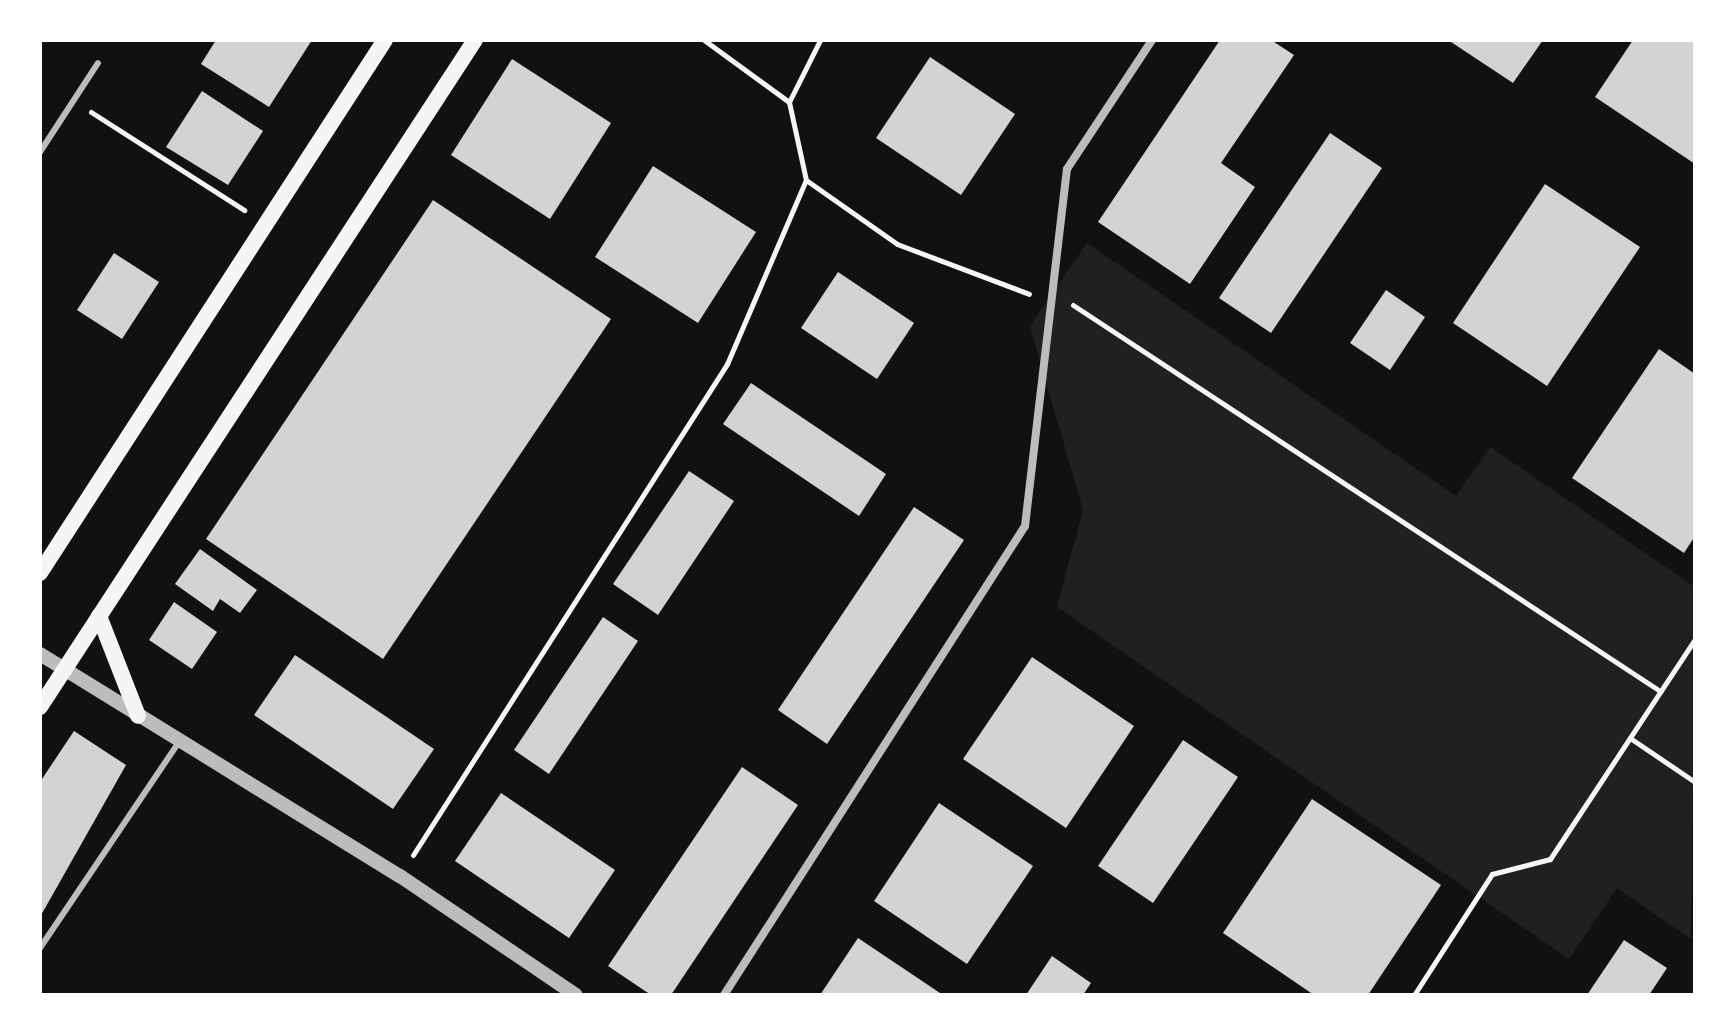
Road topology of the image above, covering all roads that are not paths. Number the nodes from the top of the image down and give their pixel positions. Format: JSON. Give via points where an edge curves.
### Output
{"nodes":[{"id":1,"x":385,"y":40,"type":"edge"},
{"id":2,"x":475,"y":40,"type":"edge"},
{"id":3,"x":1152,"y":40,"type":"edge"},
{"id":4,"x":98,"y":63,"type":"dead end"},
{"id":5,"x":40,"y":152,"type":"edge"},
{"id":6,"x":40,"y":573,"type":"edge"},
{"id":7,"x":99,"y":616,"type":"junction"},
{"id":8,"x":40,"y":654,"type":"edge"},
{"id":9,"x":66,"y":668,"type":"junction"},
{"id":10,"x":40,"y":707,"type":"edge"},
{"id":11,"x":138,"y":716,"type":"junction"},
{"id":12,"x":179,"y":742,"type":"junction"},
{"id":13,"x":40,"y":948,"type":"edge"},
{"id":14,"x":576,"y":995,"type":"edge"},
{"id":15,"x":724,"y":995,"type":"edge"}],
"edges":[{"from":1,"to":6,"type":"main road"},
{"from":2,"to":7,"type":"main road"},
{"from":3,"to":15,"type":"street","via":[[1067,169],[1047,301],[1025,526]]},
{"from":4,"to":5,"type":"lane"},
{"from":7,"to":9,"type":"main road"},
{"from":7,"to":11,"type":"main road"},
{"from":8,"to":9,"type":"street"},
{"from":9,"to":10,"type":"main road"},
{"from":9,"to":11,"type":"street"},
{"from":11,"to":12,"type":"street"},
{"from":12,"to":13,"type":"lane"},
{"from":12,"to":14,"type":"street","via":[[400,876]]}]}
